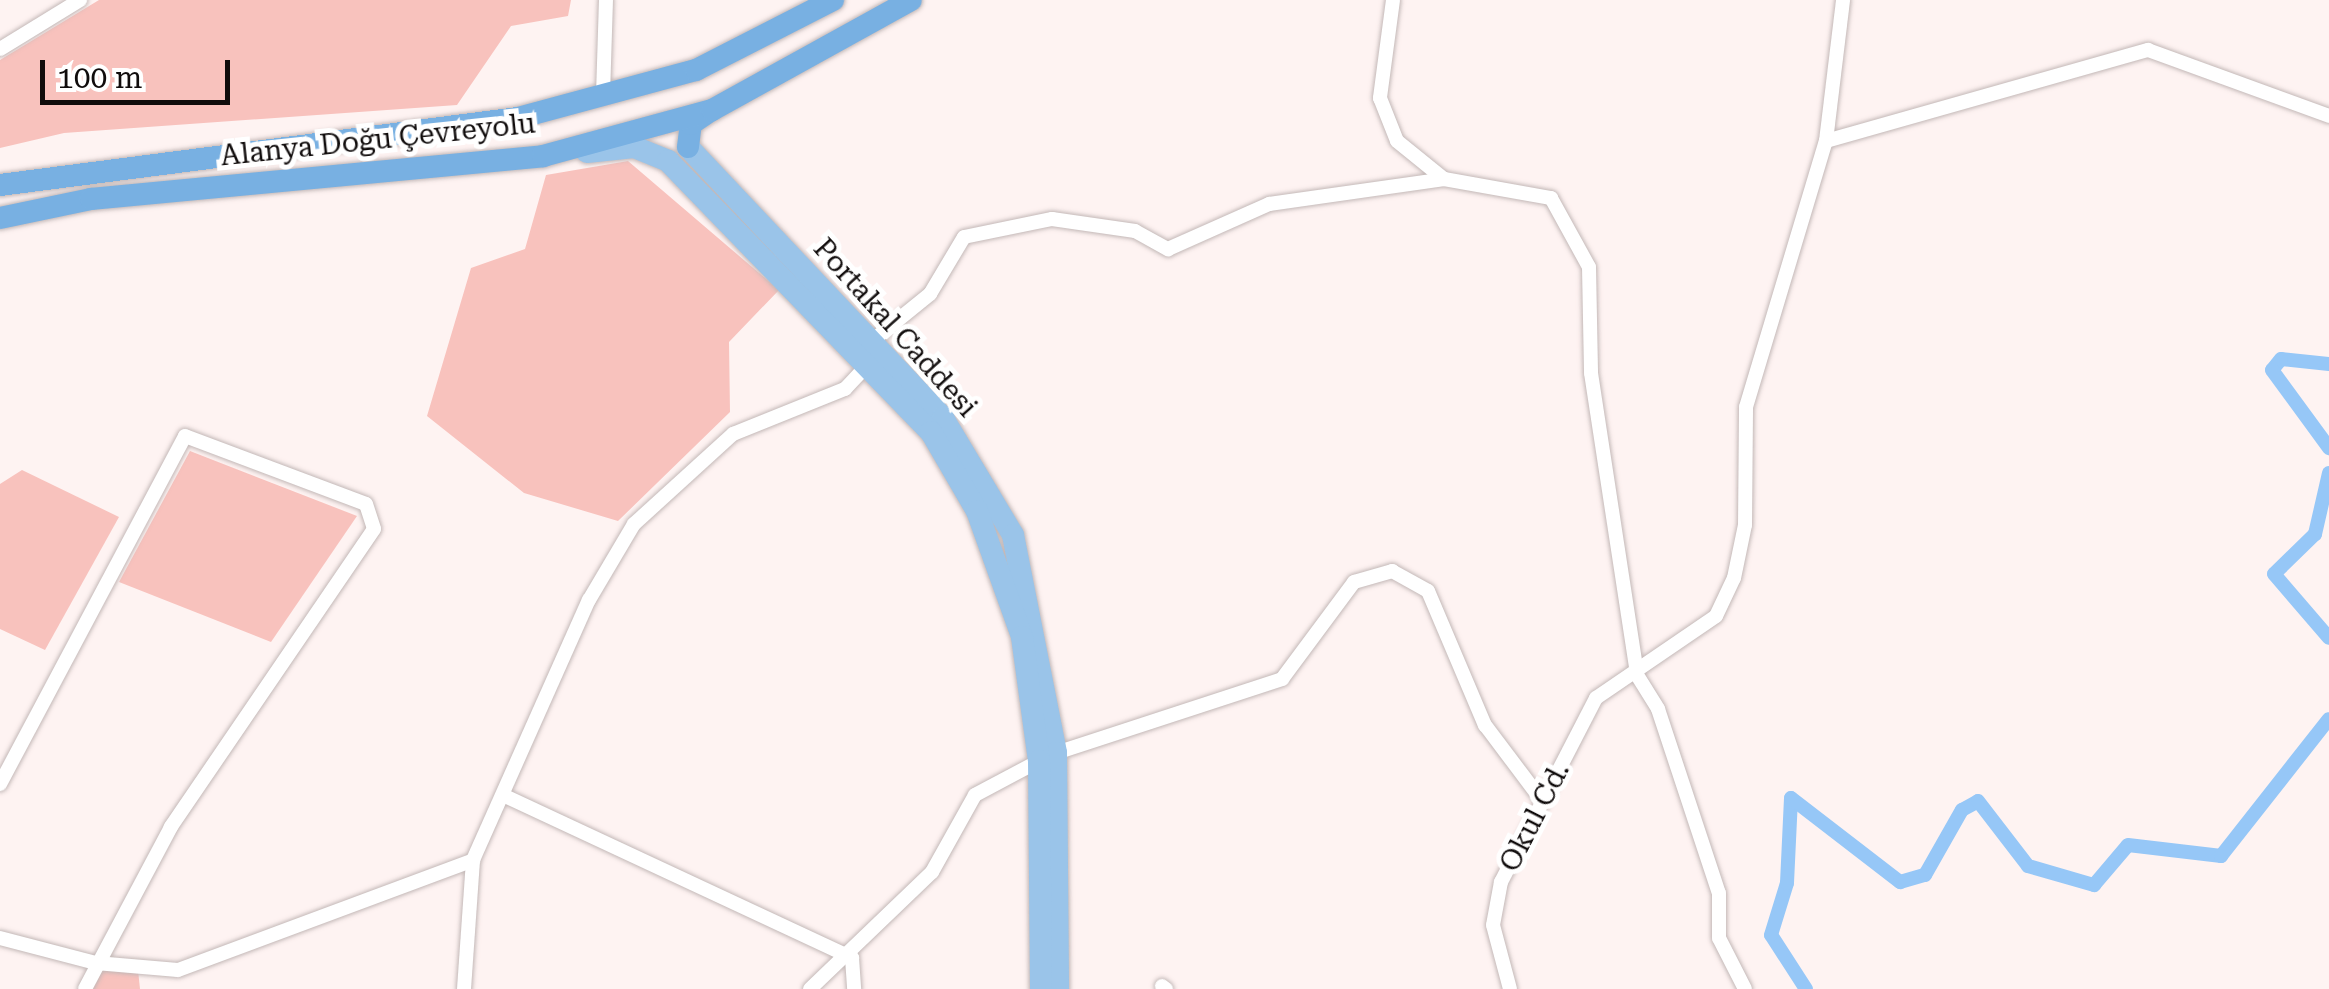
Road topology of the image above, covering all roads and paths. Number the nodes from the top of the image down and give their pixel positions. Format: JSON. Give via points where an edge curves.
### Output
{"nodes":[{"id":1,"x":80,"y":0,"type":"edge"},
{"id":2,"x":606,"y":0,"type":"edge"},
{"id":3,"x":832,"y":0,"type":"edge"},
{"id":4,"x":911,"y":0,"type":"edge"},
{"id":5,"x":1393,"y":0,"type":"edge"},
{"id":6,"x":1843,"y":0,"type":"edge"},
{"id":7,"x":0,"y":49,"type":"edge"},
{"id":8,"x":604,"y":95,"type":"junction"},
{"id":9,"x":712,"y":110,"type":"junction"},
{"id":10,"x":2329,"y":116,"type":"edge"},
{"id":11,"x":1826,"y":141,"type":"junction"},
{"id":12,"x":678,"y":154,"type":"junction"},
{"id":13,"x":543,"y":156,"type":"junction"},
{"id":14,"x":1444,"y":179,"type":"junction"},
{"id":15,"x":0,"y":185,"type":"edge"},
{"id":16,"x":0,"y":218,"type":"edge"},
{"id":17,"x":870,"y":352,"type":"junction"},
{"id":18,"x":1636,"y":675,"type":"junction"},
{"id":19,"x":1047,"y":757,"type":"junction"},
{"id":20,"x":0,"y":784,"type":"edge"},
{"id":21,"x":507,"y":796,"type":"junction"},
{"id":22,"x":1543,"y":802,"type":"junction"},
{"id":23,"x":472,"y":860,"type":"junction"},
{"id":24,"x":0,"y":938,"type":"edge"},
{"id":25,"x":852,"y":958,"type":"junction"},
{"id":26,"x":96,"y":963,"type":"junction"},
{"id":27,"x":1740,"y":987,"type":"edge"},
{"id":28,"x":85,"y":989,"type":"edge"},
{"id":29,"x":464,"y":989,"type":"edge"},
{"id":30,"x":810,"y":989,"type":"edge"},
{"id":31,"x":854,"y":989,"type":"edge"},
{"id":32,"x":1041,"y":989,"type":"edge"},
{"id":33,"x":1058,"y":989,"type":"edge"},
{"id":34,"x":1510,"y":989,"type":"edge"}],
"edges":[{"from":1,"to":7,"type":"street"},
{"from":2,"to":8,"type":"street"},
{"from":3,"to":8,"type":"highway","name":"Alanya Doğu Çevreyolu","via":[[696,70]]},
{"from":4,"to":9,"type":"highway","name":"Alanya Doğu Çevreyolu"},
{"from":5,"to":14,"type":"street","via":[[1380,98],[1397,140]]},
{"from":6,"to":11,"type":"street","name":"Okul Cd."},
{"from":8,"to":15,"type":"highway","name":"Alanya Doğu Çevreyolu","via":[[407,137],[88,167]]},
{"from":9,"to":12,"type":"highway","via":[[691,124]]},
{"from":9,"to":13,"type":"highway","name":"Alanya Doğu Çevreyolu"},
{"from":10,"to":11,"type":"street","via":[[2148,50]]},
{"from":11,"to":18,"type":"street","name":"Okul Cd.","via":[[1746,407],[1745,525],[1734,578],[1716,616]]},
{"from":12,"to":13,"type":"main road","via":[[634,147]]},
{"from":12,"to":17,"type":"main road","name":"Portakal Caddesi"},
{"from":13,"to":16,"type":"highway","name":"Alanya Doğu Çevreyolu","via":[[92,199]]},
{"from":14,"to":17,"type":"street","via":[[1269,204],[1168,249],[1135,231],[1052,220],[964,237],[930,294]]},
{"from":14,"to":18,"type":"street","via":[[1551,198],[1589,267],[1590,373]]},
{"from":17,"to":19,"type":"main road","name":"Portakal Caddesi","via":[[943,418],[1013,535]]},
{"from":17,"to":21,"type":"street","via":[[845,389],[733,434],[634,524],[589,600]]},
{"from":18,"to":22,"type":"street","name":"Okul Cd.","via":[[1596,698]]},
{"from":18,"to":27,"type":"street","via":[[1658,710],[1719,893],[1718,938]]},
{"from":19,"to":22,"type":"street","via":[[1282,679],[1354,582],[1392,571],[1428,591],[1485,725]]},
{"from":19,"to":25,"type":"street","via":[[975,796],[932,872]]},
{"from":19,"to":32,"type":"main road","name":"Portakal Caddesi"},
{"from":19,"to":33,"type":"main road","name":"Portakal Caddesi"},
{"from":20,"to":26,"type":"street","via":[[184,436],[366,504],[374,529],[171,827]]},
{"from":21,"to":23,"type":"street"},
{"from":21,"to":25,"type":"street"},
{"from":22,"to":34,"type":"street","name":"Okul Cd.","via":[[1498,896],[1493,925]]},
{"from":23,"to":26,"type":"street","via":[[178,970]]},
{"from":23,"to":29,"type":"street"},
{"from":24,"to":26,"type":"street"},
{"from":25,"to":30,"type":"street"},
{"from":25,"to":31,"type":"street"},
{"from":26,"to":28,"type":"street"}]}
